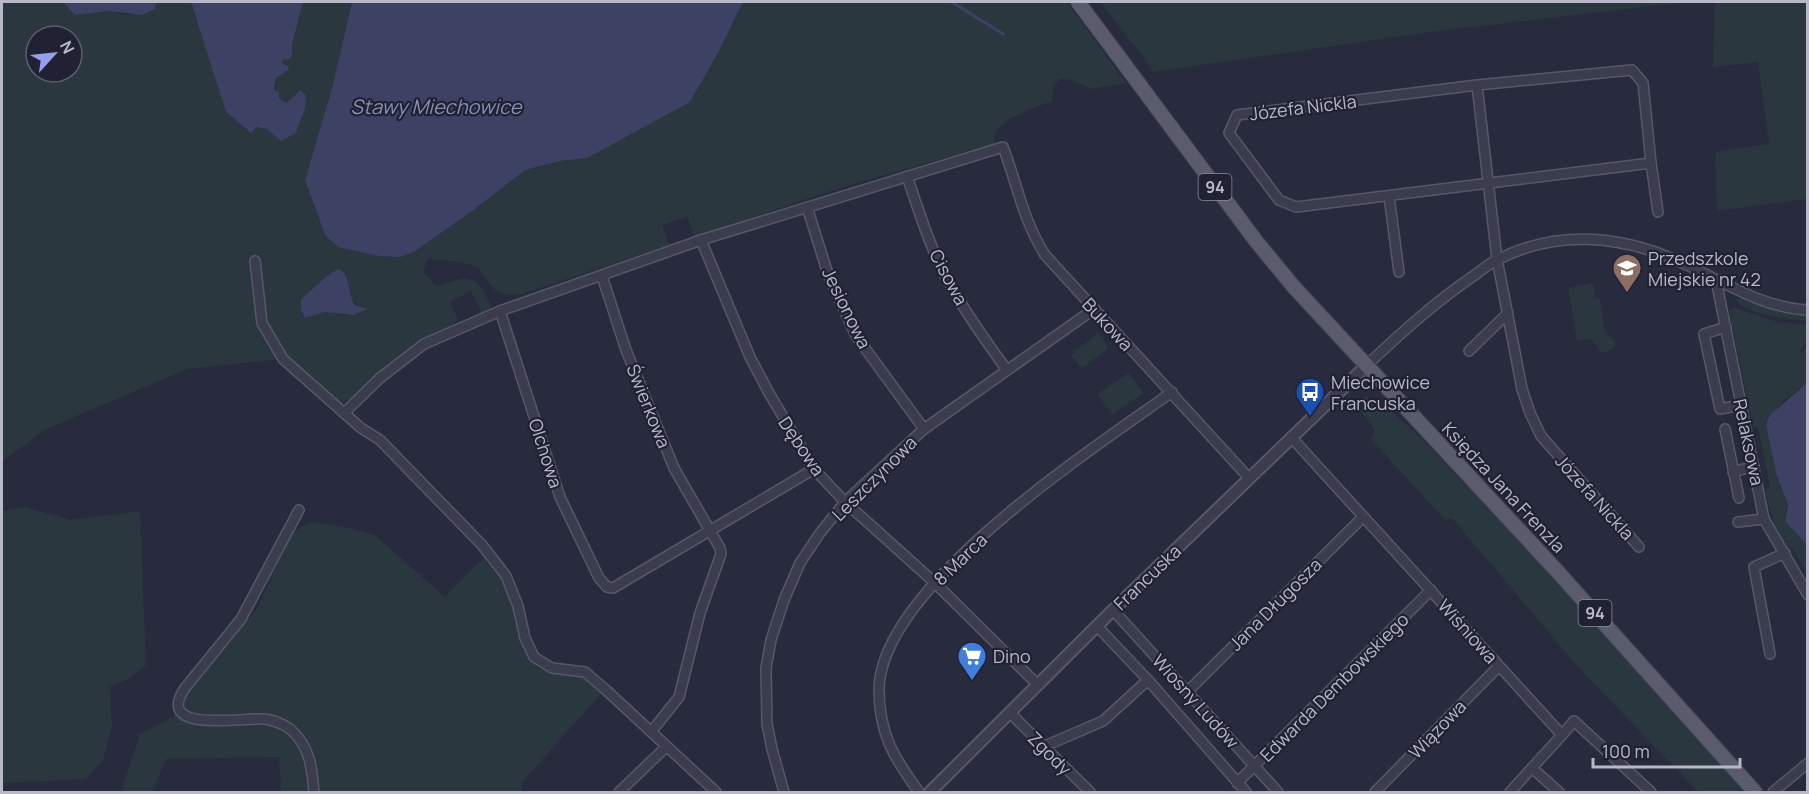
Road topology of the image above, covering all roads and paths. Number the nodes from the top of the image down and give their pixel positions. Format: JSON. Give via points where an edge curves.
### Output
{"nodes":[{"id":1,"x":1078,"y":2,"type":"edge"},
{"id":2,"x":1477,"y":85,"type":"junction"},
{"id":3,"x":1651,"y":163,"type":"junction"},
{"id":4,"x":907,"y":176,"type":"junction"},
{"id":5,"x":1488,"y":184,"type":"junction"},
{"id":6,"x":1389,"y":196,"type":"junction"},
{"id":7,"x":807,"y":207,"type":"junction"},
{"id":8,"x":1658,"y":212,"type":"dead end"},
{"id":9,"x":701,"y":240,"type":"junction"},
{"id":10,"x":1497,"y":259,"type":"junction"},
{"id":11,"x":255,"y":261,"type":"dead end"},
{"id":12,"x":1399,"y":272,"type":"dead end"},
{"id":13,"x":602,"y":276,"type":"junction"},
{"id":14,"x":1716,"y":280,"type":"junction"},
{"id":15,"x":1094,"y":309,"type":"junction"},
{"id":16,"x":1808,"y":310,"type":"edge"},
{"id":17,"x":500,"y":311,"type":"junction"},
{"id":18,"x":1508,"y":313,"type":"junction"},
{"id":19,"x":1725,"y":327,"type":"junction"},
{"id":20,"x":1469,"y":351,"type":"dead end"},
{"id":21,"x":1367,"y":365,"type":"junction"},
{"id":22,"x":1006,"y":369,"type":"junction"},
{"id":23,"x":1172,"y":392,"type":"junction"},
{"id":24,"x":1741,"y":405,"type":"junction"},
{"id":25,"x":344,"y":413,"type":"junction"},
{"id":26,"x":924,"y":429,"type":"junction"},
{"id":27,"x":1725,"y":429,"type":"dead end"},
{"id":28,"x":1291,"y":437,"type":"junction"},
{"id":29,"x":1754,"y":466,"type":"junction"},
{"id":30,"x":814,"y":469,"type":"junction"},
{"id":31,"x":1733,"y":472,"type":"junction"},
{"id":32,"x":1249,"y":478,"type":"junction"},
{"id":33,"x":1738,"y":498,"type":"dead end"},
{"id":34,"x":845,"y":502,"type":"junction"},
{"id":35,"x":299,"y":510,"type":"dead end"},
{"id":36,"x":1363,"y":517,"type":"junction"},
{"id":37,"x":1764,"y":519,"type":"junction"},
{"id":38,"x":1738,"y":522,"type":"dead end"},
{"id":39,"x":709,"y":530,"type":"junction"},
{"id":40,"x":1639,"y":547,"type":"dead end"},
{"id":41,"x":1785,"y":553,"type":"junction"},
{"id":42,"x":934,"y":582,"type":"junction"},
{"id":43,"x":1431,"y":590,"type":"junction"},
{"id":44,"x":1808,"y":594,"type":"edge"},
{"id":45,"x":1113,"y":610,"type":"junction"},
{"id":46,"x":1097,"y":626,"type":"junction"},
{"id":47,"x":1770,"y":654,"type":"dead end"},
{"id":48,"x":1499,"y":666,"type":"junction"},
{"id":49,"x":1148,"y":680,"type":"junction"},
{"id":50,"x":1038,"y":685,"type":"junction"},
{"id":51,"x":1186,"y":692,"type":"junction"},
{"id":52,"x":1010,"y":713,"type":"junction"},
{"id":53,"x":651,"y":732,"type":"junction"},
{"id":54,"x":1562,"y":735,"type":"junction"},
{"id":55,"x":1045,"y":746,"type":"junction"},
{"id":56,"x":666,"y":747,"type":"junction"},
{"id":57,"x":1808,"y":763,"type":"edge"},
{"id":58,"x":1255,"y":766,"type":"junction"},
{"id":59,"x":1532,"y":768,"type":"junction"},
{"id":60,"x":1238,"y":783,"type":"junction"},
{"id":61,"x":314,"y":792,"type":"edge"},
{"id":62,"x":619,"y":792,"type":"edge"},
{"id":63,"x":716,"y":792,"type":"edge"},
{"id":64,"x":784,"y":792,"type":"edge"},
{"id":65,"x":919,"y":792,"type":"edge"},
{"id":66,"x":930,"y":792,"type":"edge"},
{"id":67,"x":1090,"y":792,"type":"edge"},
{"id":68,"x":1246,"y":792,"type":"edge"},
{"id":69,"x":1278,"y":792,"type":"edge"},
{"id":70,"x":1375,"y":792,"type":"edge"},
{"id":71,"x":1510,"y":792,"type":"edge"},
{"id":72,"x":1559,"y":792,"type":"edge"},
{"id":73,"x":1651,"y":792,"type":"edge"},
{"id":74,"x":1755,"y":792,"type":"edge"},
{"id":75,"x":1773,"y":792,"type":"edge"}],
"edges":[{"from":1,"to":21,"type":"main road","name":"Księdza Jana Frenzla","number":"94","via":[[1271,261]]},
{"from":2,"to":3,"type":"street","name":"Józefa Nickla","via":[[1632,70],[1642,83]]},
{"from":2,"to":5,"type":"street","name":"Józefa Nickla"},
{"from":2,"to":6,"type":"street","name":"Józefa Nickla","via":[[1237,115],[1229,134],[1279,200],[1296,207]]},
{"from":3,"to":5,"type":"street","name":"Józefa Nickla"},
{"from":3,"to":8,"type":"street","name":"Józefa Nickla"},
{"from":4,"to":7,"type":"street"},
{"from":4,"to":15,"type":"street","name":"Bukowa","via":[[1003,147],[1032,233],[1045,255]]},
{"from":4,"to":22,"type":"street","name":"Cisowa","via":[[940,264]]},
{"from":5,"to":6,"type":"street","name":"Józefa Nickla"},
{"from":5,"to":10,"type":"street","name":"Józefa Nickla"},
{"from":6,"to":12,"type":"street"},
{"from":7,"to":9,"type":"street"},
{"from":7,"to":26,"type":"street","name":"Jesionowa","via":[[828,274],[856,336]]},
{"from":9,"to":13,"type":"street"},
{"from":9,"to":30,"type":"street","name":"Dębowa","via":[[750,357]]},
{"from":10,"to":14,"type":"street","via":[[1529,246],[1599,238],[1645,248]]},
{"from":10,"to":18,"type":"street","name":"Józefa Nickla"},
{"from":10,"to":21,"type":"street","via":[[1449,293]]},
{"from":11,"to":25,"type":"street","via":[[262,322],[270,339],[283,359]]},
{"from":13,"to":17,"type":"street"},
{"from":13,"to":39,"type":"street","name":"Świerkowa","via":[[656,426],[674,468]]},
{"from":14,"to":16,"type":"street","via":[[1775,305]]},
{"from":14,"to":19,"type":"street","name":"Relaksowa"},
{"from":15,"to":22,"type":"street","name":"Leszczynowa"},
{"from":15,"to":23,"type":"street","name":"Bukowa"},
{"from":17,"to":25,"type":"street","via":[[424,344]]},
{"from":17,"to":39,"type":"street","name":"Olchowa","via":[[560,497],[607,587],[613,588]]},
{"from":18,"to":20,"type":"street"},
{"from":18,"to":40,"type":"street","name":"Józefa Nickla","via":[[1522,389],[1541,436]]},
{"from":19,"to":24,"type":"street","name":"Relaksowa"},
{"from":19,"to":24,"type":"street","via":[[1704,334],[1720,409]]},
{"from":21,"to":28,"type":"street","name":"Francuska"},
{"from":21,"to":74,"type":"main road","name":"Księdza Jana Frenzla","number":"94"},
{"from":22,"to":26,"type":"street","name":"Leszczynowa"},
{"from":23,"to":32,"type":"street","name":"Bukowa"},
{"from":23,"to":42,"type":"street","name":"8 Marca","via":[[1022,502]]},
{"from":24,"to":29,"type":"street","name":"Relaksowa"},
{"from":25,"to":53,"type":"street","via":[[380,440],[482,545],[506,576],[534,657],[552,668],[585,672]]},
{"from":26,"to":34,"type":"street","name":"Leszczynowa"},
{"from":27,"to":31,"type":"street"},
{"from":28,"to":32,"type":"street","name":"Francuska"},
{"from":28,"to":36,"type":"street","name":"Wiśniowa"},
{"from":29,"to":31,"type":"street"},
{"from":29,"to":37,"type":"street","name":"Relaksowa"},
{"from":30,"to":34,"type":"street","name":"Dębowa"},
{"from":30,"to":39,"type":"street"},
{"from":31,"to":33,"type":"street"},
{"from":32,"to":45,"type":"street","name":"Francuska"},
{"from":34,"to":42,"type":"street","name":"Dębowa"},
{"from":34,"to":64,"type":"street","name":"Leszczynowa","via":[[800,563],[771,640],[766,668],[767,724]]},
{"from":35,"to":61,"type":"street","via":[[241,619],[178,698],[186,717],[263,719],[289,728],[308,751]]},
{"from":36,"to":43,"type":"street","name":"Wiśniowa"},
{"from":36,"to":51,"type":"street","name":"Jana Długosza"},
{"from":37,"to":38,"type":"street"},
{"from":37,"to":41,"type":"street","name":"Relaksowa"},
{"from":39,"to":53,"type":"street","name":"Świerkowa","via":[[721,554],[700,613],[679,697]]},
{"from":41,"to":44,"type":"street","name":"Relaksowa"},
{"from":41,"to":47,"type":"street","via":[[1754,567]]},
{"from":42,"to":50,"type":"street","name":"Dębowa"},
{"from":42,"to":65,"type":"street","name":"8 Marca","via":[[895,636],[885,658],[879,688],[886,738]]},
{"from":43,"to":48,"type":"street","name":"Wiśniowa"},
{"from":43,"to":58,"type":"street","name":"Edwarda Dembowskiego"},
{"from":45,"to":46,"type":"street","name":"Francuska"},
{"from":45,"to":51,"type":"street","name":"Wiosny Ludów"},
{"from":46,"to":49,"type":"street","name":"Wiosny Ludów"},
{"from":46,"to":50,"type":"street","name":"Francuska"},
{"from":48,"to":54,"type":"street","name":"Wiśniowa"},
{"from":48,"to":70,"type":"street","name":"Wiązowa"},
{"from":49,"to":55,"type":"street","via":[[1103,721]]},
{"from":49,"to":60,"type":"street","name":"Wiosny Ludów"},
{"from":50,"to":52,"type":"street","name":"Francuska"},
{"from":51,"to":58,"type":"street","name":"Wiosny Ludów"},
{"from":52,"to":55,"type":"street","name":"Zgody"},
{"from":52,"to":66,"type":"street","name":"Francuska"},
{"from":53,"to":56,"type":"street"},
{"from":54,"to":59,"type":"street"},
{"from":54,"to":73,"type":"street","via":[[1574,721]]},
{"from":55,"to":67,"type":"street","name":"Zgody"},
{"from":56,"to":62,"type":"street"},
{"from":56,"to":63,"type":"street"},
{"from":57,"to":75,"type":"street"},
{"from":58,"to":60,"type":"street","name":"Edwarda Dembowskiego"},
{"from":58,"to":69,"type":"street","name":"Wiosny Ludów"},
{"from":59,"to":71,"type":"street"},
{"from":59,"to":72,"type":"street"},
{"from":60,"to":68,"type":"street","name":"Wiosny Ludów"}]}
